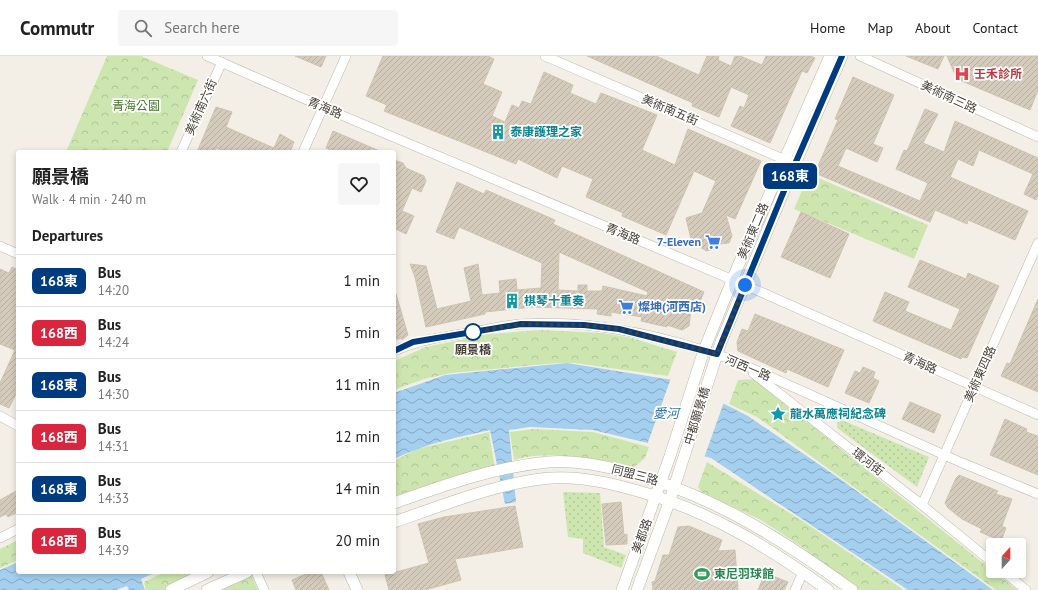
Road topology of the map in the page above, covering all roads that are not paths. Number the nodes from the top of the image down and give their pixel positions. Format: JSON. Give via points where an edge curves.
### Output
{"nodes":[{"id":1,"x":207,"y":56,"type":"edge"},
{"id":2,"x":346,"y":56,"type":"edge"},
{"id":3,"x":545,"y":56,"type":"edge"},
{"id":4,"x":830,"y":56,"type":"edge"},
{"id":5,"x":842,"y":56,"type":"edge"},
{"id":6,"x":860,"y":56,"type":"edge"},
{"id":7,"x":222,"y":62,"type":"junction"},
{"id":8,"x":324,"y":107,"type":"junction"},
{"id":9,"x":1038,"y":137,"type":"edge"},
{"id":10,"x":182,"y":150,"type":"edge"},
{"id":11,"x":304,"y":150,"type":"edge"},
{"id":12,"x":784,"y":159,"type":"junction"},
{"id":13,"x":795,"y":164,"type":"junction"},
{"id":14,"x":1038,"y":243,"type":"edge"},
{"id":15,"x":0,"y":246,"type":"edge"},
{"id":16,"x":16,"y":253,"type":"edge"},
{"id":17,"x":732,"y":280,"type":"junction"},
{"id":18,"x":745,"y":285,"type":"junction"},
{"id":19,"x":396,"y":350,"type":"edge"},
{"id":20,"x":704,"y":350,"type":"junction"},
{"id":21,"x":717,"y":354,"type":"junction"},
{"id":22,"x":700,"y":364,"type":"joint"},
{"id":23,"x":741,"y":364,"type":"junction"},
{"id":24,"x":712,"y":368,"type":"joint"},
{"id":25,"x":974,"y":387,"type":"junction"},
{"id":26,"x":1038,"y":415,"type":"edge"},
{"id":27,"x":0,"y":416,"type":"edge"},
{"id":28,"x":16,"y":425,"type":"edge"},
{"id":29,"x":944,"y":455,"type":"junction"},
{"id":30,"x":596,"y":465,"type":"junction"},
{"id":31,"x":595,"y":481,"type":"junction"},
{"id":32,"x":661,"y":482,"type":"junction"},
{"id":33,"x":674,"y":487,"type":"junction"},
{"id":34,"x":1038,"y":494,"type":"edge"},
{"id":35,"x":656,"y":496,"type":"junction"},
{"id":36,"x":670,"y":500,"type":"junction"},
{"id":37,"x":396,"y":502,"type":"edge"},
{"id":38,"x":922,"y":504,"type":"junction"},
{"id":39,"x":396,"y":521,"type":"edge"},
{"id":40,"x":16,"y":531,"type":"edge"},
{"id":41,"x":0,"y":538,"type":"edge"},
{"id":42,"x":986,"y":557,"type":"edge"},
{"id":43,"x":803,"y":572,"type":"junction"},
{"id":44,"x":204,"y":574,"type":"edge"},
{"id":45,"x":242,"y":574,"type":"edge"},
{"id":46,"x":257,"y":574,"type":"edge"},
{"id":47,"x":350,"y":574,"type":"edge"},
{"id":48,"x":1011,"y":578,"type":"edge"},
{"id":49,"x":171,"y":590,"type":"edge"},
{"id":50,"x":206,"y":590,"type":"edge"},
{"id":51,"x":264,"y":590,"type":"edge"},
{"id":52,"x":357,"y":590,"type":"edge"},
{"id":53,"x":622,"y":590,"type":"edge"},
{"id":54,"x":637,"y":590,"type":"edge"},
{"id":55,"x":795,"y":590,"type":"edge"},
{"id":56,"x":828,"y":590,"type":"edge"},
{"id":57,"x":852,"y":590,"type":"edge"},
{"id":58,"x":1026,"y":590,"type":"edge"}],
"edges":[{"from":1,"to":7,"type":"street","name":"青海路"},
{"from":2,"to":8,"type":"street"},
{"from":3,"to":12,"type":"street","name":"美術南五街"},
{"from":4,"to":12,"type":"street","name":"美術東二路"},
{"from":5,"to":13,"type":"street","name":"美術東二路"},
{"from":6,"to":9,"type":"street","name":"美術南三路"},
{"from":7,"to":8,"type":"street","name":"青海路"},
{"from":7,"to":10,"type":"street","name":"美術南六街"},
{"from":8,"to":11,"type":"street"},
{"from":8,"to":17,"type":"street","name":"青海路"},
{"from":12,"to":13,"type":"street","name":"美術南五街"},
{"from":12,"to":17,"type":"street","name":"美術東二路"},
{"from":13,"to":18,"type":"street","name":"美術東二路"},
{"from":14,"to":25,"type":"street","name":"美術東四路"},
{"from":15,"to":16,"type":"street"},
{"from":17,"to":18,"type":"street","name":"青海路"},
{"from":17,"to":20,"type":"street","name":"美術東二路"},
{"from":18,"to":21,"type":"street","name":"美術東二路"},
{"from":18,"to":25,"type":"street","name":"青海路"},
{"from":19,"to":20,"type":"street","name":"河西一路","via":[[413,342],[521,324],[584,325],[619,329]]},
{"from":20,"to":21,"type":"street","name":"河西一路"},
{"from":20,"to":22,"type":"street","name":"美術東二路"},
{"from":21,"to":23,"type":"street","name":"河西一路"},
{"from":21,"to":24,"type":"street","name":"美術東二路"},
{"from":22,"to":32,"type":"street","name":"中都願景橋"},
{"from":23,"to":29,"type":"street","name":"河西一路"},
{"from":23,"to":38,"type":"street","name":"環河街"},
{"from":24,"to":33,"type":"street","name":"中都願景橋"},
{"from":25,"to":26,"type":"street","name":"青海路"},
{"from":25,"to":29,"type":"street","name":"美術東四路"},
{"from":27,"to":28,"type":"street"},
{"from":29,"to":34,"type":"street","name":"河西一路"},
{"from":29,"to":38,"type":"street","name":"美術東四路"},
{"from":30,"to":31,"type":"street"},
{"from":30,"to":32,"type":"street","name":"同盟三路"},
{"from":30,"to":37,"type":"street","name":"同盟三路","via":[[550,462],[505,468],[461,479]]},
{"from":31,"to":35,"type":"street","name":"同盟三路"},
{"from":31,"to":39,"type":"street","name":"同盟三路","via":[[552,478],[531,480]]},
{"from":32,"to":33,"type":"street","name":"同盟三路"},
{"from":32,"to":35,"type":"street","name":"美都路"},
{"from":33,"to":36,"type":"street","name":"美都路"},
{"from":33,"to":57,"type":"street","name":"同盟三路","via":[[728,509],[769,532]]},
{"from":35,"to":36,"type":"street","name":"同盟三路"},
{"from":35,"to":53,"type":"street","name":"美都路"},
{"from":36,"to":43,"type":"street","name":"同盟三路","via":[[747,536]]},
{"from":36,"to":54,"type":"street","name":"美都路"},
{"from":38,"to":42,"type":"street","name":"環河街"},
{"from":40,"to":41,"type":"street"},
{"from":43,"to":55,"type":"street"},
{"from":43,"to":56,"type":"street","name":"同盟三路"},
{"from":44,"to":49,"type":"street"},
{"from":45,"to":50,"type":"street"},
{"from":46,"to":51,"type":"street"},
{"from":47,"to":52,"type":"street"},
{"from":48,"to":58,"type":"street"}]}
